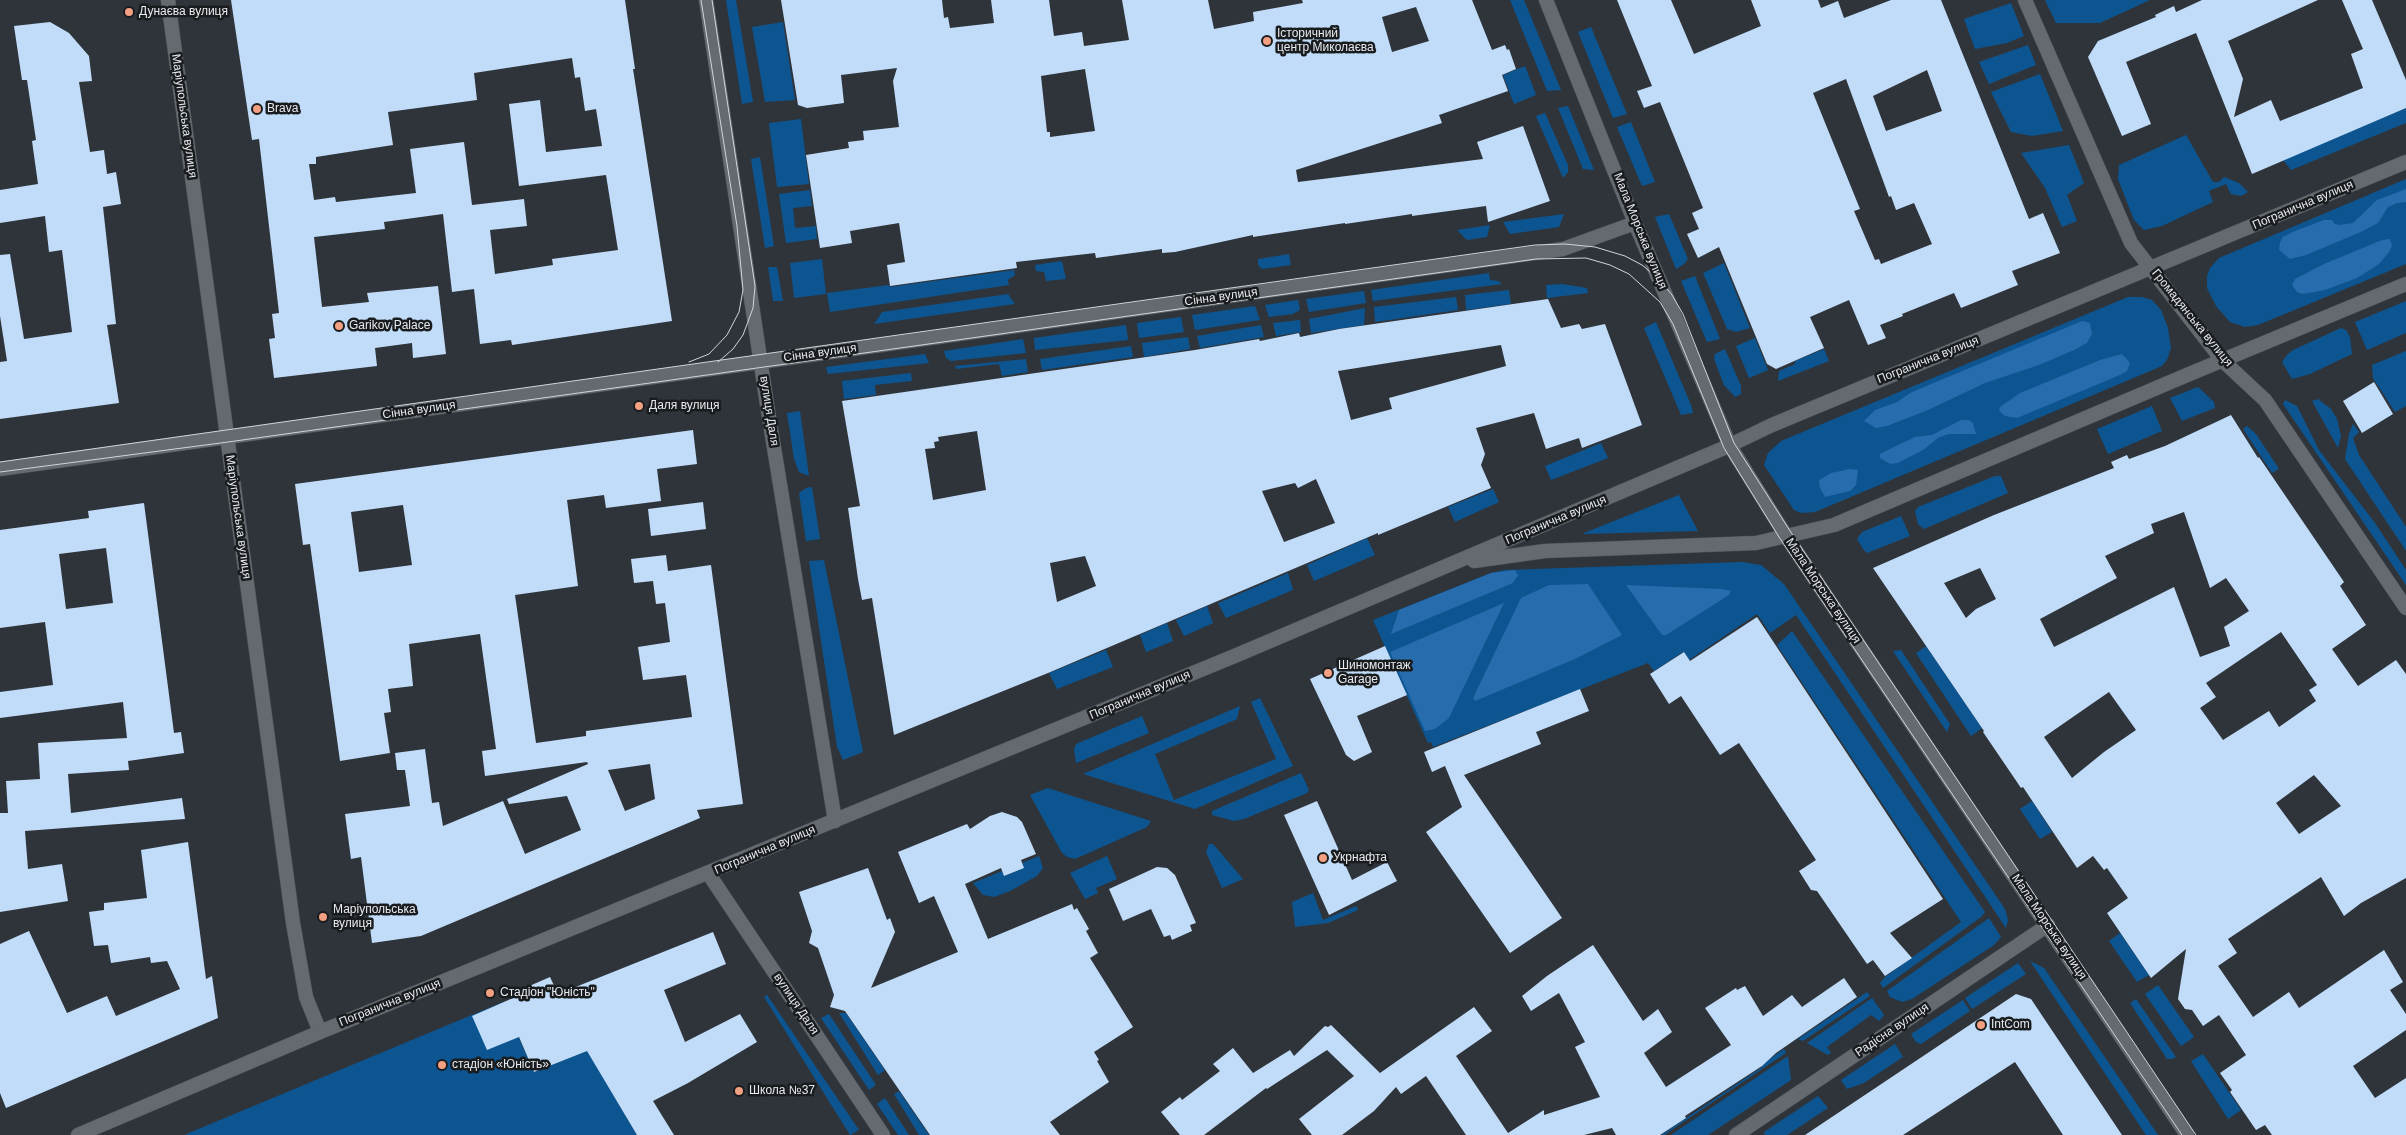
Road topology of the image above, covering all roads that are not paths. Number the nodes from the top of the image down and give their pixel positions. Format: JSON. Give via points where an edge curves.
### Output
{"nodes":[{"id":1,"x":168,"y":0,"type":"edge"},
{"id":2,"x":706,"y":0,"type":"edge"},
{"id":3,"x":1546,"y":0,"type":"edge"},
{"id":4,"x":2025,"y":0,"type":"edge"},
{"id":5,"x":2406,"y":162,"type":"edge"},
{"id":6,"x":1635,"y":223,"type":"junction"},
{"id":7,"x":2152,"y":268,"type":"junction"},
{"id":8,"x":2406,"y":284,"type":"edge"},
{"id":9,"x":2222,"y":360,"type":"junction"},
{"id":10,"x":761,"y":361,"type":"junction"},
{"id":11,"x":227,"y":437,"type":"junction"},
{"id":12,"x":1730,"y":446,"type":"junction"},
{"id":13,"x":0,"y":469,"type":"edge"},
{"id":14,"x":1786,"y":536,"type":"junction"},
{"id":15,"x":1453,"y":564,"type":"junction"},
{"id":16,"x":2406,"y":608,"type":"edge"},
{"id":17,"x":835,"y":821,"type":"junction"},
{"id":18,"x":708,"y":873,"type":"junction"},
{"id":19,"x":2048,"y":926,"type":"junction"},
{"id":20,"x":320,"y":1032,"type":"junction"},
{"id":21,"x":78,"y":1135,"type":"edge"},
{"id":22,"x":883,"y":1135,"type":"edge"},
{"id":23,"x":1736,"y":1135,"type":"edge"},
{"id":24,"x":2187,"y":1135,"type":"edge"}],
"edges":[{"from":1,"to":11,"type":"street","name":"Маріупольська вулиця"},
{"from":2,"to":10,"type":"street","name":"вулиця Даля"},
{"from":3,"to":6,"type":"street","name":"Мала Морська вулиця"},
{"from":4,"to":7,"type":"street","name":"Громадянська вулиця","via":[[2131,242]]},
{"from":5,"to":7,"type":"street","name":"Погранична вулиця"},
{"from":6,"to":10,"type":"street","name":"Сінна вулиця","via":[[1563,249]]},
{"from":6,"to":12,"type":"street","name":"Мала Морська вулиця"},
{"from":7,"to":9,"type":"street","name":"Громадянська вулиця"},
{"from":7,"to":12,"type":"street","name":"Погранична вулиця","via":[[1772,425]]},
{"from":8,"to":9,"type":"street","name":"Погранична вулиця"},
{"from":9,"to":14,"type":"street","name":"Погранична вулиця","via":[[1834,525]]},
{"from":9,"to":16,"type":"street","name":"Громадянська вулиця","via":[[2265,400]]},
{"from":10,"to":11,"type":"street","name":"Сінна вулиця"},
{"from":10,"to":17,"type":"street","name":"вулиця Даля"},
{"from":11,"to":13,"type":"street","name":"Сінна вулиця"},
{"from":11,"to":20,"type":"street","name":"Маріупольська вулиця","via":[[296,942],[306,998]]},
{"from":12,"to":14,"type":"street","name":"Мала Морська вулиця"},
{"from":12,"to":15,"type":"street","name":"Погранична вулиця"},
{"from":14,"to":15,"type":"street","name":"Погранична вулиця","via":[[1756,543],[1545,551]]},
{"from":14,"to":19,"type":"street","name":"Мала Морська вулиця"},
{"from":15,"to":17,"type":"street","name":"Погранична вулиця"},
{"from":17,"to":18,"type":"street","name":"Погранична вулиця"},
{"from":18,"to":20,"type":"street","name":"Погранична вулиця"},
{"from":18,"to":22,"type":"street","name":"вулиця Даля"},
{"from":19,"to":23,"type":"street","name":"Радісна вулиця"},
{"from":19,"to":24,"type":"street","name":"Мала Морська вулиця"},
{"from":20,"to":21,"type":"street","name":"Погранична вулиця"}]}
